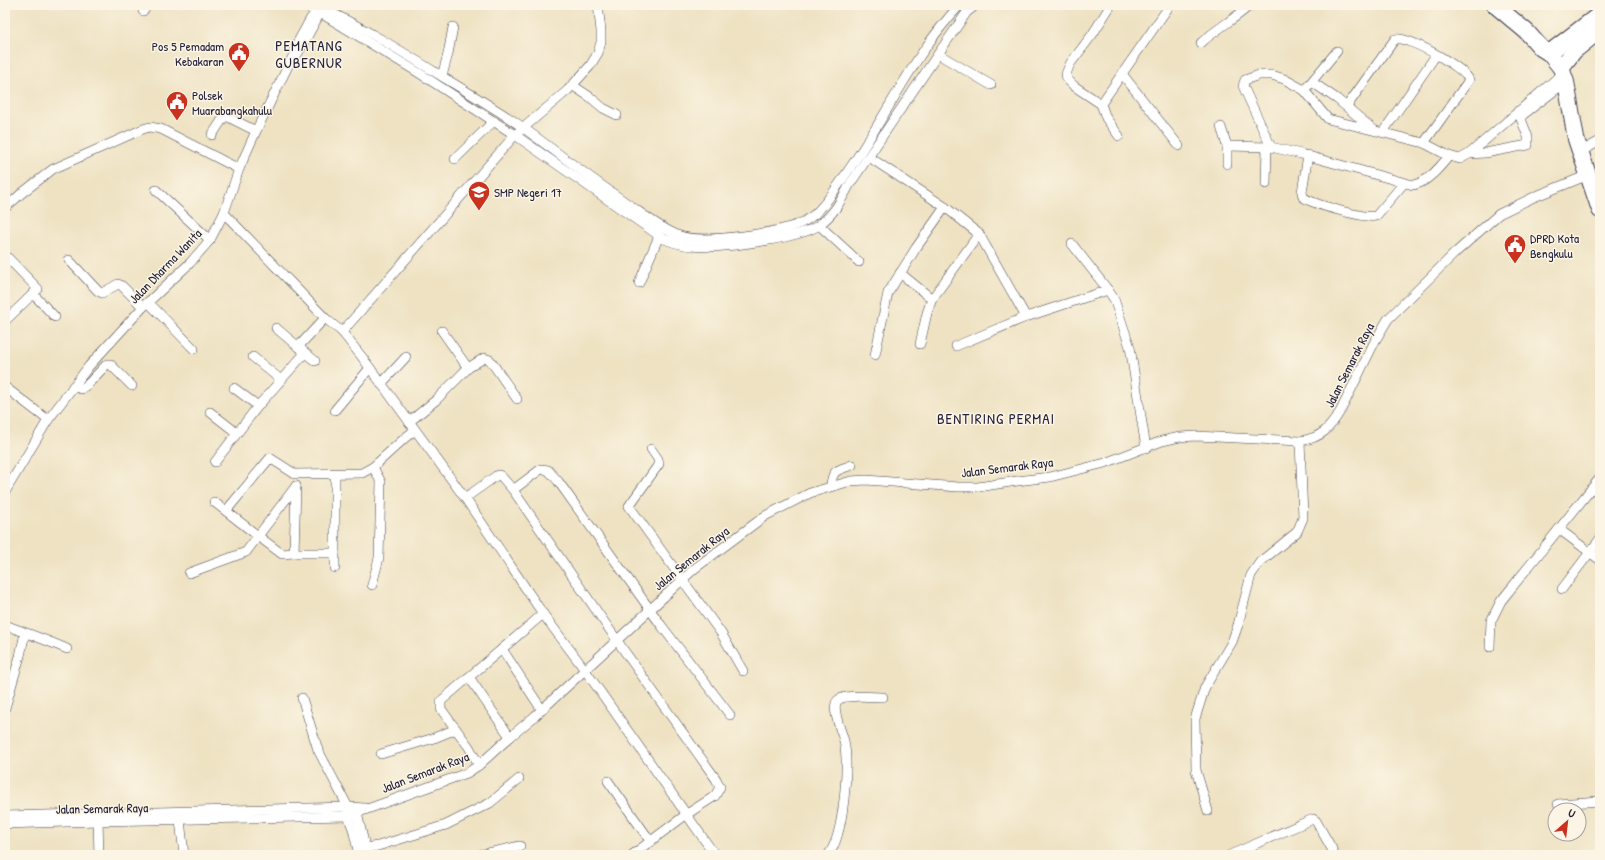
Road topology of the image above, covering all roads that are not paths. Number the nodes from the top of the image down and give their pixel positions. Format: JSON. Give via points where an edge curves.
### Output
{"nodes":[{"id":1,"x":304,"y":5,"type":"edge"},
{"id":2,"x":598,"y":5,"type":"edge"},
{"id":3,"x":960,"y":5,"type":"edge"},
{"id":4,"x":976,"y":5,"type":"edge"},
{"id":5,"x":1111,"y":5,"type":"edge"},
{"id":6,"x":1170,"y":5,"type":"edge"},
{"id":7,"x":1250,"y":5,"type":"edge"},
{"id":8,"x":1495,"y":5,"type":"edge"},
{"id":9,"x":320,"y":9,"type":"edge"},
{"id":10,"x":1600,"y":14,"type":"edge"},
{"id":11,"x":453,"y":27,"type":"dead end"},
{"id":12,"x":1600,"y":30,"type":"edge"},
{"id":13,"x":1201,"y":43,"type":"dead end"},
{"id":14,"x":1337,"y":51,"type":"dead end"},
{"id":15,"x":1549,"y":53,"type":"junction"},
{"id":16,"x":938,"y":54,"type":"junction"},
{"id":17,"x":1436,"y":55,"type":"junction"},
{"id":18,"x":1123,"y":75,"type":"junction"},
{"id":19,"x":1563,"y":75,"type":"junction"},
{"id":20,"x":442,"y":76,"type":"junction"},
{"id":21,"x":1312,"y":82,"type":"junction"},
{"id":22,"x":572,"y":85,"type":"junction"},
{"id":23,"x":991,"y":85,"type":"dead end"},
{"id":24,"x":901,"y":86,"type":"junction"},
{"id":25,"x":1304,"y":90,"type":"junction"},
{"id":26,"x":912,"y":92,"type":"junction"},
{"id":27,"x":1101,"y":104,"type":"junction"},
{"id":28,"x":1347,"y":106,"type":"junction"},
{"id":29,"x":1519,"y":114,"type":"junction"},
{"id":30,"x":617,"y":115,"type":"dead end"},
{"id":31,"x":494,"y":121,"type":"junction"},
{"id":32,"x":1221,"y":127,"type":"dead end"},
{"id":33,"x":523,"y":128,"type":"junction"},
{"id":34,"x":256,"y":131,"type":"junction"},
{"id":35,"x":1379,"y":131,"type":"junction"},
{"id":36,"x":515,"y":134,"type":"junction"},
{"id":37,"x":1491,"y":134,"type":"junction"},
{"id":38,"x":212,"y":135,"type":"dead end"},
{"id":39,"x":1119,"y":136,"type":"dead end"},
{"id":40,"x":1600,"y":141,"type":"edge"},
{"id":41,"x":1424,"y":143,"type":"junction"},
{"id":42,"x":1179,"y":146,"type":"dead end"},
{"id":43,"x":1227,"y":146,"type":"junction"},
{"id":44,"x":1269,"y":147,"type":"junction"},
{"id":45,"x":1499,"y":150,"type":"junction"},
{"id":46,"x":1580,"y":152,"type":"junction"},
{"id":47,"x":1469,"y":154,"type":"junction"},
{"id":48,"x":1308,"y":155,"type":"junction"},
{"id":49,"x":1449,"y":156,"type":"junction"},
{"id":50,"x":869,"y":157,"type":"junction"},
{"id":51,"x":455,"y":159,"type":"dead end"},
{"id":52,"x":1227,"y":164,"type":"dead end"},
{"id":53,"x":240,"y":169,"type":"junction"},
{"id":54,"x":1588,"y":175,"type":"junction"},
{"id":55,"x":1404,"y":183,"type":"junction"},
{"id":56,"x":1266,"y":184,"type":"dead end"},
{"id":57,"x":156,"y":190,"type":"dead end"},
{"id":58,"x":945,"y":207,"type":"junction"},
{"id":59,"x":5,"y":208,"type":"edge"},
{"id":60,"x":1600,"y":210,"type":"edge"},
{"id":61,"x":224,"y":213,"type":"junction"},
{"id":62,"x":797,"y":225,"type":"junction"},
{"id":63,"x":819,"y":225,"type":"junction"},
{"id":64,"x":802,"y":233,"type":"junction"},
{"id":65,"x":979,"y":234,"type":"junction"},
{"id":66,"x":659,"y":236,"type":"junction"},
{"id":67,"x":210,"y":240,"type":"junction"},
{"id":68,"x":1072,"y":244,"type":"dead end"},
{"id":69,"x":5,"y":257,"type":"edge"},
{"id":70,"x":69,"y":260,"type":"dead end"},
{"id":71,"x":859,"y":262,"type":"dead end"},
{"id":72,"x":900,"y":273,"type":"junction"},
{"id":73,"x":639,"y":283,"type":"dead end"},
{"id":74,"x":1108,"y":290,"type":"junction"},
{"id":75,"x":33,"y":294,"type":"junction"},
{"id":76,"x":932,"y":299,"type":"junction"},
{"id":77,"x":146,"y":304,"type":"junction"},
{"id":78,"x":7,"y":316,"type":"edge"},
{"id":79,"x":55,"y":317,"type":"dead end"},
{"id":80,"x":1026,"y":317,"type":"junction"},
{"id":81,"x":325,"y":318,"type":"junction"},
{"id":82,"x":276,"y":328,"type":"dead end"},
{"id":83,"x":442,"y":331,"type":"dead end"},
{"id":84,"x":342,"y":332,"type":"junction"},
{"id":85,"x":920,"y":344,"type":"dead end"},
{"id":86,"x":956,"y":346,"type":"dead end"},
{"id":87,"x":194,"y":350,"type":"dead end"},
{"id":88,"x":302,"y":350,"type":"junction"},
{"id":89,"x":875,"y":355,"type":"dead end"},
{"id":90,"x":253,"y":357,"type":"dead end"},
{"id":91,"x":406,"y":357,"type":"dead end"},
{"id":92,"x":315,"y":361,"type":"dead end"},
{"id":93,"x":369,"y":368,"type":"junction"},
{"id":94,"x":468,"y":368,"type":"junction"},
{"id":95,"x":281,"y":380,"type":"junction"},
{"id":96,"x":382,"y":384,"type":"junction"},
{"id":97,"x":73,"y":386,"type":"junction"},
{"id":98,"x":132,"y":386,"type":"dead end"},
{"id":99,"x":5,"y":387,"type":"edge"},
{"id":100,"x":234,"y":388,"type":"dead end"},
{"id":101,"x":517,"y":399,"type":"dead end"},
{"id":102,"x":258,"y":406,"type":"junction"},
{"id":103,"x":335,"y":410,"type":"dead end"},
{"id":104,"x":210,"y":412,"type":"dead end"},
{"id":105,"x":48,"y":420,"type":"junction"},
{"id":106,"x":412,"y":426,"type":"junction"},
{"id":107,"x":236,"y":433,"type":"junction"},
{"id":108,"x":1300,"y":441,"type":"junction"},
{"id":109,"x":1146,"y":448,"type":"junction"},
{"id":110,"x":651,"y":449,"type":"dead end"},
{"id":111,"x":215,"y":462,"type":"dead end"},
{"id":112,"x":852,"y":465,"type":"dead end"},
{"id":113,"x":373,"y":467,"type":"junction"},
{"id":114,"x":295,"y":474,"type":"junction"},
{"id":115,"x":335,"y":474,"type":"junction"},
{"id":116,"x":1600,"y":478,"type":"edge"},
{"id":117,"x":296,"y":486,"type":"junction"},
{"id":118,"x":831,"y":486,"type":"junction"},
{"id":119,"x":513,"y":490,"type":"junction"},
{"id":120,"x":5,"y":492,"type":"edge"},
{"id":121,"x":465,"y":498,"type":"junction"},
{"id":122,"x":214,"y":502,"type":"dead end"},
{"id":123,"x":226,"y":511,"type":"junction"},
{"id":124,"x":1558,"y":529,"type":"junction"},
{"id":125,"x":258,"y":536,"type":"junction"},
{"id":126,"x":1600,"y":539,"type":"edge"},
{"id":127,"x":335,"y":553,"type":"junction"},
{"id":128,"x":1590,"y":553,"type":"junction"},
{"id":129,"x":294,"y":554,"type":"junction"},
{"id":130,"x":1600,"y":560,"type":"edge"},
{"id":131,"x":335,"y":568,"type":"dead end"},
{"id":132,"x":189,"y":573,"type":"dead end"},
{"id":133,"x":681,"y":580,"type":"junction"},
{"id":134,"x":372,"y":585,"type":"dead end"},
{"id":135,"x":1562,"y":589,"type":"dead end"},
{"id":136,"x":650,"y":609,"type":"junction"},
{"id":137,"x":543,"y":614,"type":"junction"},
{"id":138,"x":5,"y":625,"type":"edge"},
{"id":139,"x":25,"y":633,"type":"junction"},
{"id":140,"x":617,"y":641,"type":"junction"},
{"id":141,"x":1490,"y":648,"type":"dead end"},
{"id":142,"x":67,"y":649,"type":"dead end"},
{"id":143,"x":502,"y":649,"type":"junction"},
{"id":144,"x":585,"y":670,"type":"junction"},
{"id":145,"x":744,"y":671,"type":"dead end"},
{"id":146,"x":469,"y":677,"type":"junction"},
{"id":147,"x":884,"y":697,"type":"dead end"},
{"id":148,"x":302,"y":698,"type":"dead end"},
{"id":149,"x":5,"y":708,"type":"edge"},
{"id":150,"x":542,"y":710,"type":"junction"},
{"id":151,"x":730,"y":715,"type":"dead end"},
{"id":152,"x":456,"y":729,"type":"junction"},
{"id":153,"x":510,"y":736,"type":"junction"},
{"id":154,"x":381,"y":754,"type":"dead end"},
{"id":155,"x":479,"y":765,"type":"junction"},
{"id":156,"x":519,"y":779,"type":"dead end"},
{"id":157,"x":608,"y":781,"type":"dead end"},
{"id":158,"x":1600,"y":802,"type":"edge"},
{"id":159,"x":1587,"y":803,"type":"edge"},
{"id":160,"x":355,"y":811,"type":"junction"},
{"id":161,"x":1208,"y":811,"type":"dead end"},
{"id":162,"x":687,"y":814,"type":"junction"},
{"id":163,"x":5,"y":816,"type":"edge"},
{"id":164,"x":179,"y":816,"type":"junction"},
{"id":165,"x":98,"y":821,"type":"junction"},
{"id":166,"x":5,"y":824,"type":"edge"},
{"id":167,"x":651,"y":842,"type":"junction"},
{"id":168,"x":520,"y":846,"type":"dead end"},
{"id":169,"x":364,"y":853,"type":"edge"},
{"id":170,"x":99,"y":855,"type":"edge"},
{"id":171,"x":184,"y":855,"type":"edge"},
{"id":172,"x":479,"y":855,"type":"edge"},
{"id":173,"x":632,"y":855,"type":"edge"},
{"id":174,"x":715,"y":855,"type":"edge"},
{"id":175,"x":828,"y":855,"type":"edge"},
{"id":176,"x":1230,"y":855,"type":"edge"},
{"id":177,"x":1331,"y":855,"type":"edge"}],
"edges":[{"from":1,"to":9,"type":"street"},
{"from":2,"to":22,"type":"street","via":[[601,42],[598,53]]},
{"from":3,"to":24,"type":"street","via":[[934,36]]},
{"from":4,"to":16,"type":"street","via":[[967,12]]},
{"from":5,"to":27,"type":"street","via":[[1070,64],[1066,74],[1074,86]]},
{"from":6,"to":18,"type":"street"},
{"from":7,"to":13,"type":"street"},
{"from":8,"to":15,"type":"highway"},
{"from":9,"to":20,"type":"street","via":[[351,21]]},
{"from":9,"to":31,"type":"street"},
{"from":9,"to":34,"type":"street","name":"Jalan Dharma Wanita","via":[[298,53],[292,58]]},
{"from":10,"to":15,"type":"highway"},
{"from":11,"to":20,"type":"street"},
{"from":12,"to":19,"type":"highway","via":[[1574,50]]},
{"from":14,"to":21,"type":"street"},
{"from":15,"to":19,"type":"highway"},
{"from":16,"to":23,"type":"street"},
{"from":16,"to":26,"type":"street"},
{"from":17,"to":28,"type":"street","via":[[1406,40],[1395,39]]},
{"from":17,"to":35,"type":"street"},
{"from":17,"to":41,"type":"street","via":[[1464,73],[1469,80]]},
{"from":18,"to":27,"type":"street"},
{"from":18,"to":42,"type":"street"},
{"from":19,"to":29,"type":"street"},
{"from":19,"to":46,"type":"highway"},
{"from":20,"to":33,"type":"street"},
{"from":21,"to":25,"type":"street"},
{"from":21,"to":28,"type":"street"},
{"from":22,"to":30,"type":"street"},
{"from":22,"to":33,"type":"street"},
{"from":24,"to":26,"type":"street"},
{"from":24,"to":62,"type":"street","via":[[838,186],[816,212]]},
{"from":25,"to":35,"type":"street","via":[[1328,119]]},
{"from":25,"to":44,"type":"street","via":[[1284,79],[1272,76],[1259,75],[1243,83]]},
{"from":26,"to":50,"type":"street"},
{"from":27,"to":39,"type":"street","via":[[1106,118]]},
{"from":28,"to":35,"type":"street"},
{"from":29,"to":37,"type":"street"},
{"from":29,"to":45,"type":"street","via":[[1528,137],[1528,145]]},
{"from":31,"to":36,"type":"street"},
{"from":31,"to":51,"type":"street"},
{"from":32,"to":43,"type":"street"},
{"from":33,"to":36,"type":"street"},
{"from":33,"to":62,"type":"street","via":[[647,218],[678,236],[693,239],[730,238]]},
{"from":34,"to":38,"type":"street","via":[[226,116]]},
{"from":34,"to":53,"type":"street","name":"Jalan Dharma Wanita"},
{"from":35,"to":41,"type":"street"},
{"from":36,"to":66,"type":"street"},
{"from":36,"to":84,"type":"street"},
{"from":37,"to":45,"type":"street"},
{"from":37,"to":47,"type":"street"},
{"from":40,"to":46,"type":"street"},
{"from":41,"to":49,"type":"street"},
{"from":43,"to":44,"type":"street"},
{"from":43,"to":52,"type":"street"},
{"from":44,"to":48,"type":"street"},
{"from":44,"to":56,"type":"street"},
{"from":45,"to":47,"type":"street"},
{"from":46,"to":54,"type":"highway"},
{"from":47,"to":49,"type":"street","via":[[1460,158]]},
{"from":48,"to":55,"type":"street"},
{"from":48,"to":55,"type":"street","via":[[1303,197],[1353,214],[1376,216]]},
{"from":49,"to":55,"type":"street","via":[[1440,167],[1417,184]]},
{"from":50,"to":58,"type":"street"},
{"from":50,"to":63,"type":"street","via":[[838,207]]},
{"from":53,"to":59,"type":"street","via":[[161,129],[150,127],[53,169]]},
{"from":53,"to":61,"type":"street","name":"Jalan Dharma Wanita"},
{"from":54,"to":60,"type":"highway"},
{"from":54,"to":108,"type":"street","name":"Jalan Semarak Raya","via":[[1499,214],[1455,253],[1388,319],[1334,421],[1313,439]]},
{"from":57,"to":67,"type":"street"},
{"from":58,"to":65,"type":"street"},
{"from":58,"to":72,"type":"street"},
{"from":61,"to":67,"type":"street","name":"Jalan Dharma Wanita"},
{"from":61,"to":81,"type":"street"},
{"from":62,"to":64,"type":"street"},
{"from":63,"to":64,"type":"street"},
{"from":63,"to":71,"type":"street"},
{"from":64,"to":66,"type":"street","via":[[757,242],[709,247],[679,244]]},
{"from":65,"to":76,"type":"street"},
{"from":65,"to":80,"type":"street"},
{"from":66,"to":73,"type":"street"},
{"from":67,"to":77,"type":"street","name":"Jalan Dharma Wanita","via":[[190,263]]},
{"from":68,"to":74,"type":"street"},
{"from":69,"to":75,"type":"street","via":[[38,289]]},
{"from":70,"to":77,"type":"street","via":[[98,292],[102,293],[118,284]]},
{"from":72,"to":76,"type":"street"},
{"from":72,"to":89,"type":"street","via":[[888,293]]},
{"from":74,"to":80,"type":"street"},
{"from":74,"to":109,"type":"street","via":[[1114,299],[1130,347]]},
{"from":75,"to":78,"type":"street"},
{"from":75,"to":79,"type":"street"},
{"from":76,"to":85,"type":"street"},
{"from":77,"to":87,"type":"street"},
{"from":77,"to":97,"type":"street","name":"Jalan Dharma Wanita"},
{"from":80,"to":86,"type":"street"},
{"from":81,"to":84,"type":"street"},
{"from":81,"to":88,"type":"street"},
{"from":82,"to":88,"type":"street"},
{"from":83,"to":94,"type":"street"},
{"from":84,"to":93,"type":"street"},
{"from":88,"to":92,"type":"street"},
{"from":88,"to":95,"type":"street"},
{"from":90,"to":95,"type":"street"},
{"from":91,"to":96,"type":"street"},
{"from":93,"to":96,"type":"street"},
{"from":93,"to":103,"type":"street"},
{"from":94,"to":101,"type":"street","via":[[479,360],[489,358]]},
{"from":94,"to":106,"type":"street"},
{"from":95,"to":102,"type":"street"},
{"from":96,"to":106,"type":"street"},
{"from":97,"to":98,"type":"street","via":[[87,386],[107,364]]},
{"from":97,"to":105,"type":"street","name":"Jalan Dharma Wanita"},
{"from":99,"to":105,"type":"street"},
{"from":100,"to":102,"type":"street"},
{"from":102,"to":107,"type":"street"},
{"from":104,"to":107,"type":"street"},
{"from":105,"to":120,"type":"street","name":"Jalan Dharma Wanita"},
{"from":106,"to":113,"type":"street","via":[[406,436]]},
{"from":106,"to":121,"type":"street"},
{"from":107,"to":111,"type":"street"},
{"from":108,"to":109,"type":"street","name":"Jalan Semarak Raya","via":[[1196,436],[1162,441]]},
{"from":108,"to":161,"type":"street","via":[[1300,525],[1297,532],[1260,562],[1251,575],[1232,642],[1204,687],[1195,719],[1196,770]]},
{"from":109,"to":118,"type":"street","name":"Jalan Semarak Raya","via":[[1106,463],[1073,471],[984,486],[958,487],[866,480]]},
{"from":110,"to":133,"type":"street","via":[[659,464],[629,506]]},
{"from":112,"to":118,"type":"street","via":[[836,471],[832,476]]},
{"from":113,"to":115,"type":"street","via":[[362,473]]},
{"from":113,"to":134,"type":"street","via":[[381,482],[379,558]]},
{"from":114,"to":115,"type":"street"},
{"from":114,"to":117,"type":"street"},
{"from":114,"to":123,"type":"street","via":[[270,458]]},
{"from":115,"to":127,"type":"street"},
{"from":116,"to":124,"type":"street"},
{"from":117,"to":125,"type":"street"},
{"from":117,"to":129,"type":"street"},
{"from":118,"to":133,"type":"street","name":"Jalan Semarak Raya","via":[[810,493],[761,519]]},
{"from":119,"to":121,"type":"street","via":[[499,475]]},
{"from":119,"to":136,"type":"street","via":[[541,469],[548,470]]},
{"from":119,"to":140,"type":"street"},
{"from":121,"to":137,"type":"street"},
{"from":122,"to":123,"type":"street"},
{"from":123,"to":125,"type":"street"},
{"from":124,"to":128,"type":"street"},
{"from":124,"to":141,"type":"street","via":[[1498,606],[1492,621]]},
{"from":125,"to":129,"type":"street","via":[[282,554]]},
{"from":125,"to":132,"type":"street","via":[[246,552]]},
{"from":126,"to":128,"type":"street"},
{"from":127,"to":129,"type":"street"},
{"from":127,"to":131,"type":"street"},
{"from":128,"to":130,"type":"street"},
{"from":128,"to":135,"type":"street"},
{"from":133,"to":136,"type":"street","name":"Jalan Semarak Raya"},
{"from":133,"to":145,"type":"street","via":[[721,633]]},
{"from":136,"to":140,"type":"street","name":"Jalan Semarak Raya"},
{"from":136,"to":151,"type":"street"},
{"from":137,"to":143,"type":"street"},
{"from":137,"to":144,"type":"street"},
{"from":138,"to":139,"type":"street"},
{"from":139,"to":142,"type":"street"},
{"from":139,"to":149,"type":"street"},
{"from":140,"to":144,"type":"street","name":"Jalan Semarak Raya"},
{"from":140,"to":162,"type":"street","via":[[720,787],[715,796]]},
{"from":143,"to":146,"type":"street"},
{"from":143,"to":150,"type":"street"},
{"from":144,"to":150,"type":"street","name":"Jalan Semarak Raya"},
{"from":144,"to":162,"type":"street"},
{"from":146,"to":152,"type":"street","via":[[440,704]]},
{"from":146,"to":153,"type":"street"},
{"from":147,"to":175,"type":"street","via":[[845,697],[836,703],[845,748],[845,790],[838,833],[834,847]]},
{"from":148,"to":160,"type":"street","via":[[318,750]]},
{"from":150,"to":153,"type":"street","name":"Jalan Semarak Raya"},
{"from":152,"to":154,"type":"street"},
{"from":152,"to":155,"type":"street"},
{"from":153,"to":155,"type":"street","name":"Jalan Semarak Raya"},
{"from":155,"to":160,"type":"street","name":"Jalan Semarak Raya","via":[[467,773]]},
{"from":156,"to":169,"type":"street","via":[[490,802],[446,825]]},
{"from":157,"to":167,"type":"street"},
{"from":158,"to":159,"type":"street"},
{"from":160,"to":164,"type":"street","name":"Jalan Semarak Raya"},
{"from":160,"to":169,"type":"street","via":[[353,829]]},
{"from":162,"to":167,"type":"street"},
{"from":162,"to":174,"type":"street"},
{"from":163,"to":164,"type":"street","name":"Jalan Semarak Raya"},
{"from":164,"to":165,"type":"street","name":"Jalan Semarak Raya"},
{"from":164,"to":171,"type":"street"},
{"from":165,"to":166,"type":"street","name":"Jalan Semarak Raya"},
{"from":165,"to":170,"type":"street"},
{"from":167,"to":173,"type":"street"},
{"from":168,"to":172,"type":"street"},
{"from":176,"to":177,"type":"street","via":[[1313,819],[1332,849]]}]}
